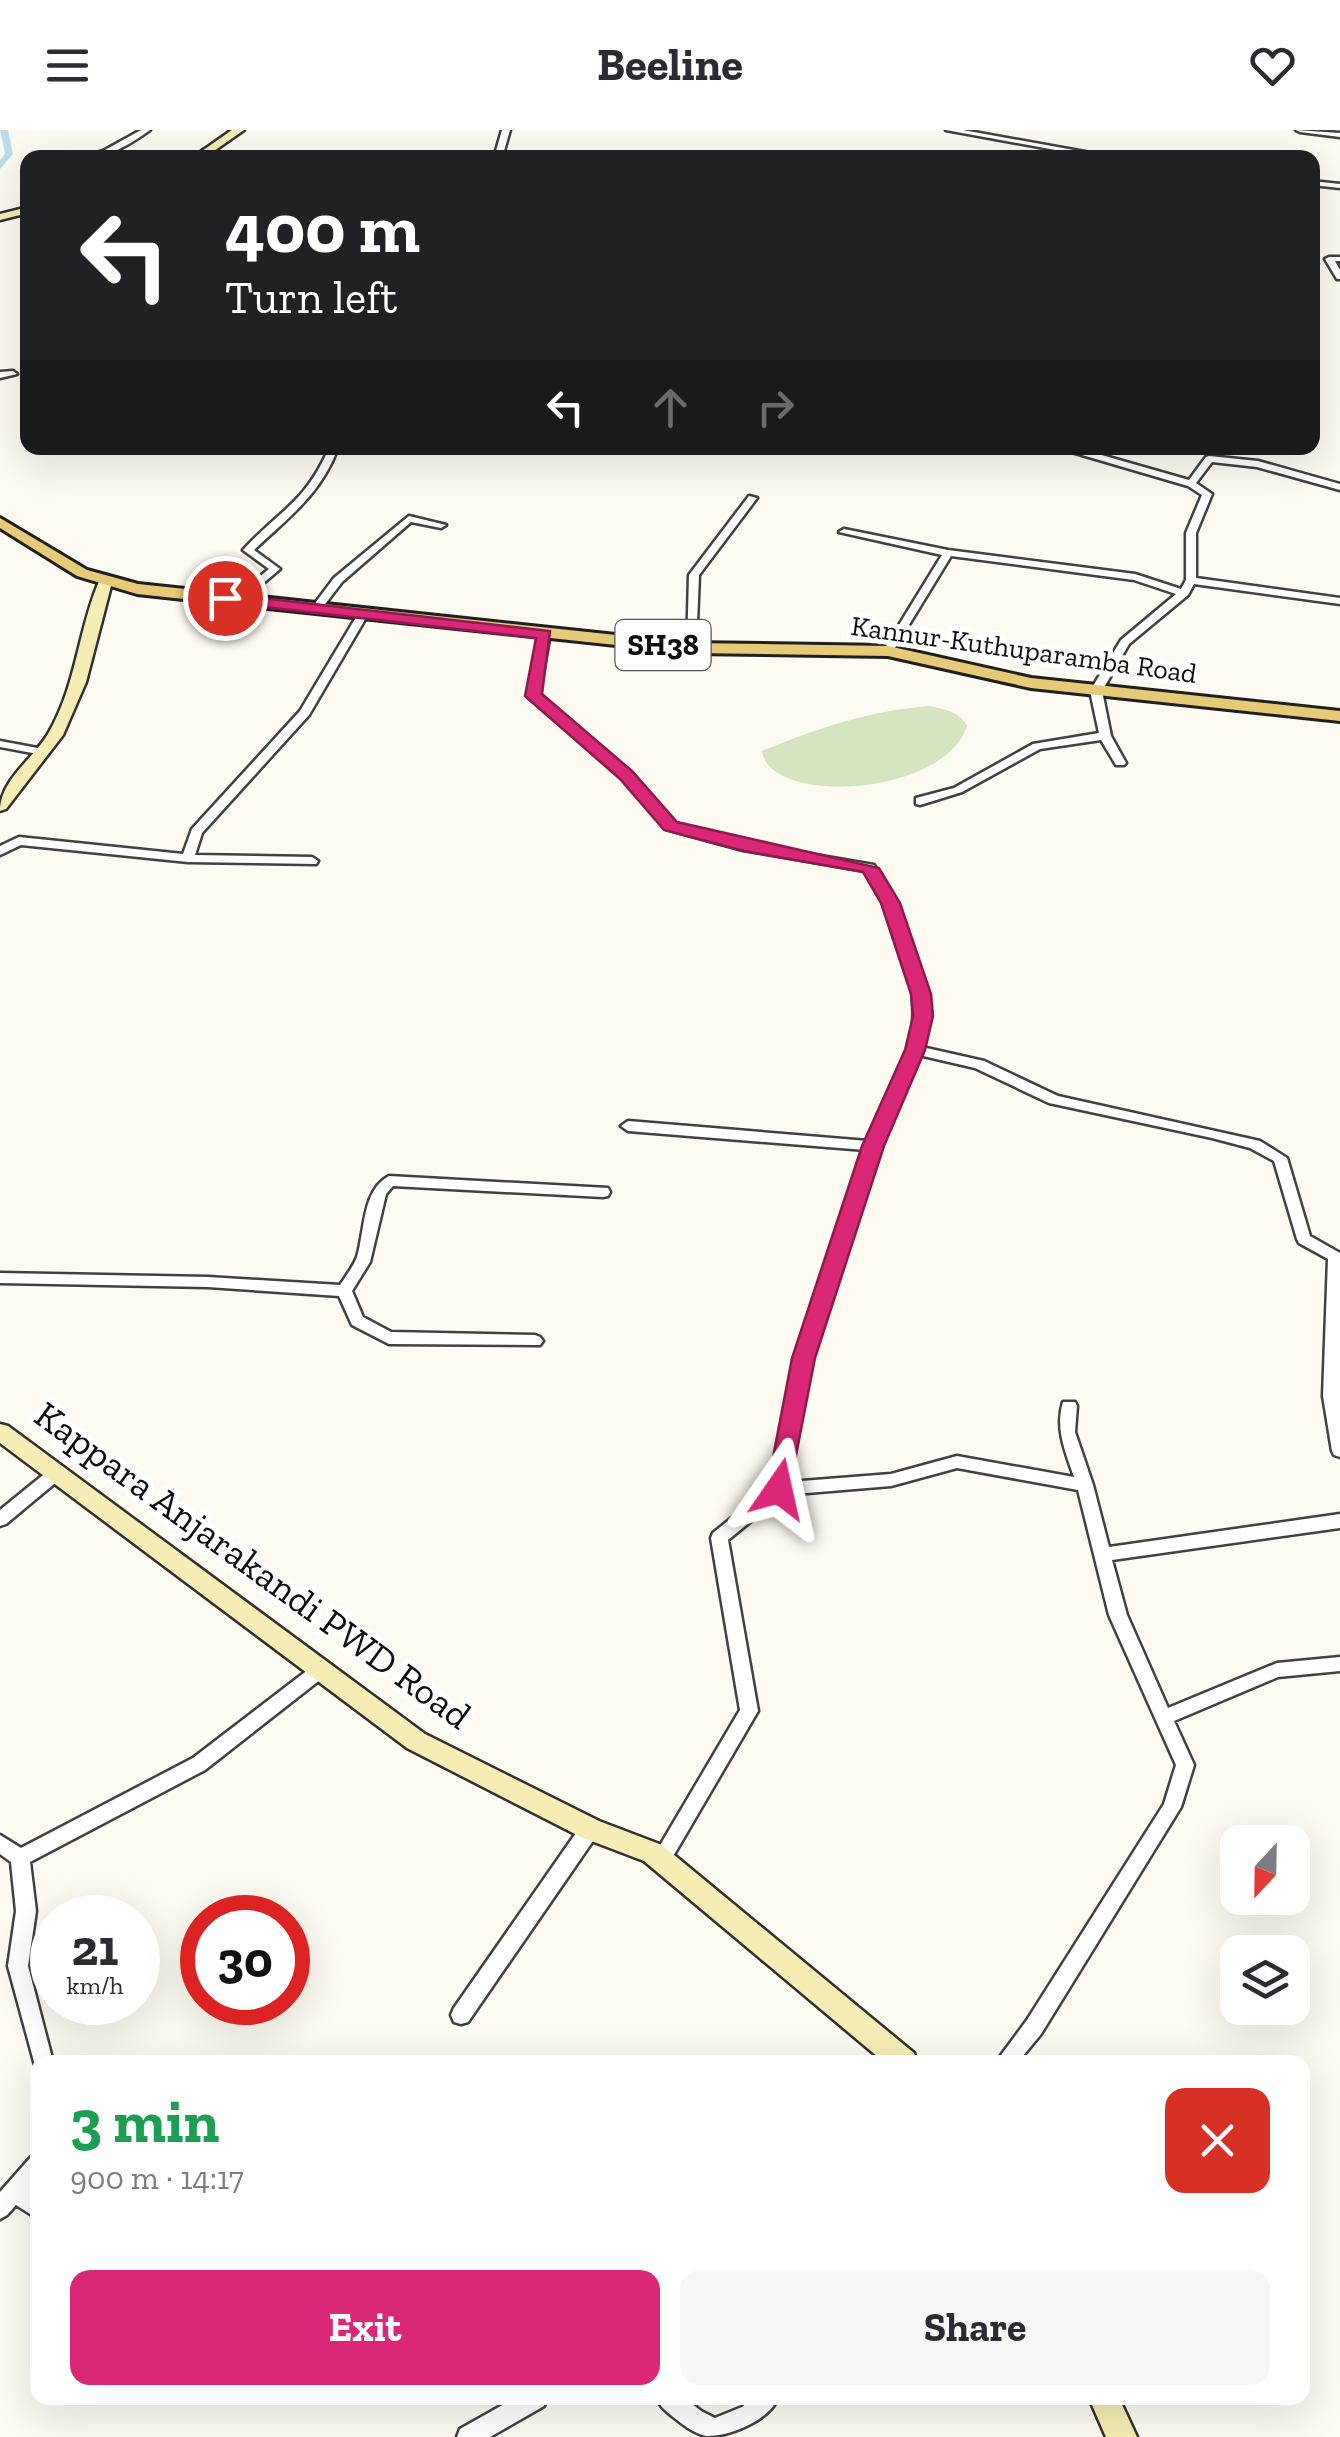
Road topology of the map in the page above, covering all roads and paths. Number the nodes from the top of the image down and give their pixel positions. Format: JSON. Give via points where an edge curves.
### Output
{"nodes":[{"id":1,"x":146,"y":130,"type":"edge"},
{"id":2,"x":239,"y":130,"type":"edge"},
{"id":3,"x":950,"y":130,"type":"edge"},
{"id":4,"x":1300,"y":130,"type":"edge"},
{"id":5,"x":1340,"y":135,"type":"edge"},
{"id":6,"x":111,"y":150,"type":"edge"},
{"id":7,"x":208,"y":150,"type":"edge"},
{"id":8,"x":1068,"y":150,"type":"edge"},
{"id":9,"x":1340,"y":258,"type":"edge"},
{"id":10,"x":1340,"y":277,"type":"edge"},
{"id":11,"x":13,"y":374,"type":"dead end"},
{"id":12,"x":0,"y":376,"type":"edge"},
{"id":13,"x":330,"y":455,"type":"edge"},
{"id":14,"x":1092,"y":455,"type":"edge"},
{"id":15,"x":1222,"y":455,"type":"edge"},
{"id":16,"x":1234,"y":455,"type":"edge"},
{"id":17,"x":1191,"y":484,"type":"junction"},
{"id":18,"x":1340,"y":488,"type":"edge"},
{"id":19,"x":752,"y":498,"type":"dead end"},
{"id":20,"x":0,"y":522,"type":"edge"},
{"id":21,"x":441,"y":525,"type":"dead end"},
{"id":22,"x":844,"y":532,"type":"dead end"},
{"id":23,"x":948,"y":553,"type":"junction"},
{"id":24,"x":1191,"y":580,"type":"junction"},
{"id":25,"x":106,"y":582,"type":"junction"},
{"id":26,"x":1184,"y":593,"type":"junction"},
{"id":27,"x":237,"y":600,"type":"junction"},
{"id":28,"x":1340,"y":601,"type":"edge"},
{"id":29,"x":314,"y":610,"type":"junction"},
{"id":30,"x":362,"y":616,"type":"junction"},
{"id":31,"x":545,"y":634,"type":"junction"},
{"id":32,"x":691,"y":648,"type":"junction"},
{"id":33,"x":888,"y":651,"type":"junction"},
{"id":34,"x":1096,"y":691,"type":"junction"},
{"id":35,"x":1340,"y":716,"type":"edge"},
{"id":36,"x":1105,"y":736,"type":"junction"},
{"id":37,"x":0,"y":744,"type":"edge"},
{"id":38,"x":43,"y":752,"type":"junction"},
{"id":39,"x":1120,"y":762,"type":"dead end"},
{"id":40,"x":920,"y":801,"type":"dead end"},
{"id":41,"x":0,"y":806,"type":"edge"},
{"id":42,"x":1,"y":840,"type":"edge"},
{"id":43,"x":17,"y":842,"type":"junction"},
{"id":44,"x":0,"y":851,"type":"edge"},
{"id":45,"x":188,"y":858,"type":"junction"},
{"id":46,"x":312,"y":860,"type":"dead end"},
{"id":47,"x":915,"y":1050,"type":"junction"},
{"id":48,"x":628,"y":1126,"type":"dead end"},
{"id":49,"x":873,"y":1146,"type":"junction"},
{"id":50,"x":603,"y":1192,"type":"dead end"},
{"id":51,"x":1338,"y":1257,"type":"edge"},
{"id":52,"x":0,"y":1278,"type":"edge"},
{"id":53,"x":344,"y":1292,"type":"junction"},
{"id":54,"x":536,"y":1341,"type":"dead end"},
{"id":55,"x":1070,"y":1406,"type":"dead end"},
{"id":56,"x":0,"y":1432,"type":"edge"},
{"id":57,"x":1340,"y":1451,"type":"edge"},
{"id":58,"x":54,"y":1475,"type":"junction"},
{"id":59,"x":1085,"y":1484,"type":"junction"},
{"id":60,"x":779,"y":1489,"type":"junction"},
{"id":61,"x":0,"y":1519,"type":"edge"},
{"id":62,"x":1340,"y":1521,"type":"edge"},
{"id":63,"x":1102,"y":1556,"type":"junction"},
{"id":64,"x":1340,"y":1664,"type":"edge"},
{"id":65,"x":319,"y":1671,"type":"junction"},
{"id":66,"x":1163,"y":1718,"type":"junction"},
{"id":67,"x":590,"y":1828,"type":"junction"},
{"id":68,"x":0,"y":1842,"type":"edge"},
{"id":69,"x":20,"y":1858,"type":"junction"},
{"id":70,"x":661,"y":1859,"type":"junction"},
{"id":71,"x":461,"y":2014,"type":"dead end"},
{"id":72,"x":41,"y":2055,"type":"edge"},
{"id":73,"x":896,"y":2055,"type":"edge"},
{"id":74,"x":1012,"y":2055,"type":"edge"},
{"id":75,"x":30,"y":2173,"type":"edge"},
{"id":76,"x":15,"y":2191,"type":"junction"},
{"id":77,"x":30,"y":2202,"type":"edge"},
{"id":78,"x":0,"y":2208,"type":"edge"},
{"id":79,"x":524,"y":2405,"type":"edge"},
{"id":80,"x":676,"y":2405,"type":"edge"},
{"id":81,"x":760,"y":2405,"type":"edge"},
{"id":82,"x":1107,"y":2405,"type":"edge"},
{"id":83,"x":468,"y":2437,"type":"edge"},
{"id":84,"x":1122,"y":2437,"type":"edge"}],
"edges":[{"from":1,"to":6,"type":"street"},
{"from":2,"to":7,"type":"main road"},
{"from":3,"to":8,"type":"street"},
{"from":4,"to":5,"type":"street"},
{"from":9,"to":10,"type":"street","via":[[1328,260]]},
{"from":11,"to":12,"type":"street"},
{"from":13,"to":27,"type":"street","via":[[314,491],[248,550],[274,568]]},
{"from":14,"to":17,"type":"street"},
{"from":15,"to":17,"type":"street","via":[[1209,459]]},
{"from":16,"to":18,"type":"street"},
{"from":17,"to":24,"type":"street","via":[[1208,494],[1191,533]]},
{"from":19,"to":32,"type":"street","via":[[694,575]]},
{"from":20,"to":25,"type":"main road","name":"Kannur-Kuthuparamba Road","number":"SH38"},
{"from":21,"to":29,"type":"street","via":[[409,520],[338,580]]},
{"from":22,"to":23,"type":"street"},
{"from":23,"to":26,"type":"street","via":[[1135,577]]},
{"from":23,"to":33,"type":"street"},
{"from":24,"to":26,"type":"street"},
{"from":24,"to":28,"type":"street"},
{"from":25,"to":27,"type":"main road","name":"Kannur-Kuthuparamba Road","number":"SH38"},
{"from":25,"to":38,"type":"main road","via":[[79,682]]},
{"from":26,"to":34,"type":"street","via":[[1125,642]]},
{"from":27,"to":29,"type":"main road","name":"Kannur-Kuthuparamba Road","number":"SH38"},
{"from":29,"to":30,"type":"main road","name":"Kannur-Kuthuparamba Road","number":"SH38"},
{"from":30,"to":31,"type":"main road","name":"Kannur-Kuthuparamba Road","number":"SH38"},
{"from":30,"to":45,"type":"street","via":[[305,713],[196,832]]},
{"from":31,"to":32,"type":"main road","name":"Kannur-Kuthuparamba Road","number":"SH38"},
{"from":31,"to":47,"type":"street","via":[[534,696],[626,775],[670,826],[870,868],[891,903],[921,994]]},
{"from":32,"to":33,"type":"main road","name":"Kannur-Kuthuparamba Road","number":"SH38"},
{"from":33,"to":34,"type":"main road","name":"Kannur-Kuthuparamba Road","number":"SH38","via":[[1031,684]]},
{"from":34,"to":35,"type":"main road","name":"Kannur-Kuthuparamba Road","number":"SH38"},
{"from":34,"to":36,"type":"street"},
{"from":36,"to":39,"type":"street"},
{"from":36,"to":40,"type":"street","via":[[1037,746],[958,790]]},
{"from":37,"to":38,"type":"street"},
{"from":38,"to":41,"type":"main road"},
{"from":42,"to":43,"type":"street"},
{"from":43,"to":44,"type":"street"},
{"from":43,"to":45,"type":"street"},
{"from":45,"to":46,"type":"street"},
{"from":47,"to":49,"type":"street"},
{"from":47,"to":51,"type":"street","via":[[979,1064],[1054,1100],[1255,1144],[1280,1158],[1304,1239]]},
{"from":48,"to":49,"type":"street"},
{"from":49,"to":60,"type":"street","via":[[804,1358]]},
{"from":50,"to":53,"type":"street","via":[[388,1181],[379,1192],[363,1262]]},
{"from":51,"to":57,"type":"street","via":[[1331,1396]]},
{"from":52,"to":53,"type":"street"},
{"from":53,"to":54,"type":"street","via":[[357,1320],[389,1338]]},
{"from":55,"to":59,"type":"street","via":[[1067,1432]]},
{"from":56,"to":58,"type":"main road","name":"Kappara Anjarakandi PWD Road"},
{"from":58,"to":61,"type":"street"},
{"from":58,"to":65,"type":"main road","name":"Kappara Anjarakandi PWD Road"},
{"from":59,"to":60,"type":"street","via":[[956,1462],[890,1480]]},
{"from":59,"to":63,"type":"street"},
{"from":60,"to":70,"type":"street","via":[[719,1538],[750,1711]]},
{"from":62,"to":63,"type":"street"},
{"from":63,"to":66,"type":"street","via":[[1118,1615]]},
{"from":64,"to":66,"type":"street","via":[[1277,1670]]},
{"from":65,"to":67,"type":"main road","name":"Kappara Anjarakandi PWD Road","via":[[416,1741]]},
{"from":65,"to":69,"type":"street","via":[[199,1764]]},
{"from":66,"to":74,"type":"street","via":[[1185,1765],[1172,1806]]},
{"from":67,"to":70,"type":"main road","name":"Kappara Anjarakandi PWD Road"},
{"from":67,"to":71,"type":"street"},
{"from":68,"to":69,"type":"street"},
{"from":69,"to":72,"type":"street","via":[[26,1912],[18,1966]]},
{"from":70,"to":73,"type":"main road","name":"Kappara Anjarakandi PWD Road"},
{"from":75,"to":76,"type":"street"},
{"from":76,"to":77,"type":"street"},
{"from":76,"to":78,"type":"street"},
{"from":79,"to":83,"type":"street"},
{"from":80,"to":81,"type":"street","via":[[715,2429]]},
{"from":82,"to":84,"type":"main road"}]}
